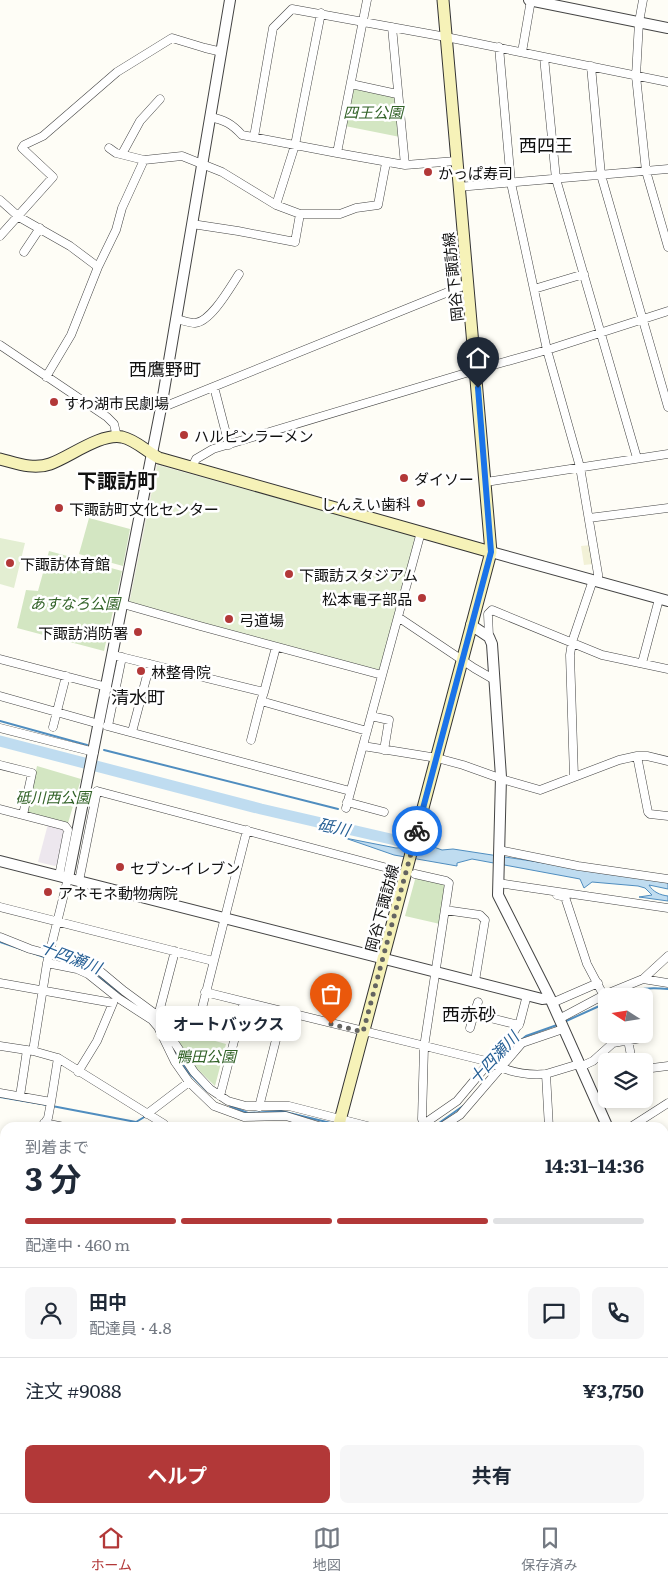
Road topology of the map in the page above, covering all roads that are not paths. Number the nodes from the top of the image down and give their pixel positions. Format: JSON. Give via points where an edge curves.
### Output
{"nodes":[{"id":1,"x":230,"y":0,"type":"edge"},
{"id":2,"x":367,"y":0,"type":"edge"},
{"id":3,"x":443,"y":0,"type":"edge"},
{"id":4,"x":643,"y":0,"type":"edge"},
{"id":5,"x":535,"y":1,"type":"edge"},
{"id":6,"x":571,"y":4,"type":"edge"},
{"id":7,"x":321,"y":13,"type":"junction"},
{"id":8,"x":363,"y":21,"type":"junction"},
{"id":9,"x":639,"y":22,"type":"junction"},
{"id":10,"x":392,"y":27,"type":"junction"},
{"id":11,"x":668,"y":28,"type":"edge"},
{"id":12,"x":446,"y":37,"type":"junction"},
{"id":13,"x":499,"y":47,"type":"junction"},
{"id":14,"x":222,"y":52,"type":"junction"},
{"id":15,"x":522,"y":52,"type":"junction"},
{"id":16,"x":544,"y":57,"type":"junction"},
{"id":17,"x":591,"y":66,"type":"junction"},
{"id":18,"x":636,"y":76,"type":"junction"},
{"id":19,"x":668,"y":82,"type":"edge"},
{"id":20,"x":351,"y":84,"type":"junction"},
{"id":21,"x":398,"y":94,"type":"junction"},
{"id":22,"x":160,"y":99,"type":"dead end"},
{"id":23,"x":210,"y":117,"type":"junction"},
{"id":24,"x":254,"y":137,"type":"junction"},
{"id":25,"x":295,"y":145,"type":"junction"},
{"id":26,"x":109,"y":148,"type":"dead end"},
{"id":27,"x":337,"y":153,"type":"junction"},
{"id":28,"x":122,"y":154,"type":"junction"},
{"id":29,"x":144,"y":160,"type":"junction"},
{"id":30,"x":456,"y":161,"type":"junction"},
{"id":31,"x":386,"y":162,"type":"junction"},
{"id":32,"x":201,"y":163,"type":"junction"},
{"id":33,"x":405,"y":165,"type":"junction"},
{"id":34,"x":668,"y":169,"type":"edge"},
{"id":35,"x":646,"y":171,"type":"junction"},
{"id":36,"x":601,"y":176,"type":"junction"},
{"id":37,"x":556,"y":179,"type":"junction"},
{"id":38,"x":511,"y":183,"type":"junction"},
{"id":39,"x":458,"y":186,"type":"junction"},
{"id":40,"x":0,"y":200,"type":"edge"},
{"id":41,"x":276,"y":205,"type":"junction"},
{"id":42,"x":300,"y":214,"type":"junction"},
{"id":43,"x":19,"y":217,"type":"junction"},
{"id":44,"x":192,"y":224,"type":"junction"},
{"id":45,"x":40,"y":228,"type":"junction"},
{"id":46,"x":0,"y":236,"type":"edge"},
{"id":47,"x":668,"y":248,"type":"edge"},
{"id":48,"x":24,"y":252,"type":"dead end"},
{"id":49,"x":98,"y":267,"type":"junction"},
{"id":50,"x":239,"y":274,"type":"dead end"},
{"id":51,"x":584,"y":274,"type":"junction"},
{"id":52,"x":468,"y":284,"type":"junction"},
{"id":53,"x":534,"y":289,"type":"junction"},
{"id":54,"x":668,"y":311,"type":"edge"},
{"id":55,"x":176,"y":319,"type":"junction"},
{"id":56,"x":642,"y":320,"type":"junction"},
{"id":57,"x":601,"y":332,"type":"junction"},
{"id":58,"x":0,"y":346,"type":"edge"},
{"id":59,"x":547,"y":350,"type":"junction"},
{"id":60,"x":476,"y":370,"type":"junction"},
{"id":61,"x":46,"y":377,"type":"junction"},
{"id":62,"x":214,"y":386,"type":"junction"},
{"id":63,"x":668,"y":407,"type":"edge"},
{"id":64,"x":161,"y":408,"type":"junction"},
{"id":65,"x":117,"y":437,"type":"junction"},
{"id":66,"x":229,"y":444,"type":"junction"},
{"id":67,"x":152,"y":454,"type":"junction"},
{"id":68,"x":668,"y":454,"type":"edge"},
{"id":69,"x":638,"y":458,"type":"junction"},
{"id":70,"x":0,"y":459,"type":"edge"},
{"id":71,"x":192,"y":467,"type":"junction"},
{"id":72,"x":580,"y":467,"type":"junction"},
{"id":73,"x":486,"y":482,"type":"junction"},
{"id":74,"x":668,"y":508,"type":"edge"},
{"id":75,"x":589,"y":518,"type":"junction"},
{"id":76,"x":421,"y":532,"type":"junction"},
{"id":77,"x":491,"y":552,"type":"junction"},
{"id":78,"x":595,"y":581,"type":"junction"},
{"id":79,"x":664,"y":600,"type":"edge"},
{"id":80,"x":123,"y":604,"type":"junction"},
{"id":81,"x":398,"y":617,"type":"junction"},
{"id":82,"x":471,"y":625,"type":"junction"},
{"id":83,"x":490,"y":637,"type":"junction"},
{"id":84,"x":572,"y":642,"type":"junction"},
{"id":85,"x":276,"y":647,"type":"junction"},
{"id":86,"x":118,"y":656,"type":"junction"},
{"id":87,"x":0,"y":659,"type":"edge"},
{"id":88,"x":462,"y":659,"type":"junction"},
{"id":89,"x":642,"y":663,"type":"junction"},
{"id":90,"x":150,"y":664,"type":"junction"},
{"id":91,"x":668,"y":670,"type":"edge"},
{"id":92,"x":382,"y":675,"type":"junction"},
{"id":93,"x":66,"y":676,"type":"junction"},
{"id":94,"x":493,"y":679,"type":"junction"},
{"id":95,"x":107,"y":687,"type":"junction"},
{"id":96,"x":264,"y":692,"type":"junction"},
{"id":97,"x":0,"y":696,"type":"edge"},
{"id":98,"x":261,"y":701,"type":"junction"},
{"id":99,"x":56,"y":711,"type":"junction"},
{"id":100,"x":371,"y":716,"type":"junction"},
{"id":101,"x":92,"y":722,"type":"dead end"},
{"id":102,"x":53,"y":727,"type":"dead end"},
{"id":103,"x":0,"y":728,"type":"edge"},
{"id":104,"x":367,"y":731,"type":"junction"},
{"id":105,"x":132,"y":732,"type":"junction"},
{"id":106,"x":251,"y":740,"type":"dead end"},
{"id":107,"x":363,"y":746,"type":"junction"},
{"id":108,"x":384,"y":750,"type":"junction"},
{"id":109,"x":93,"y":753,"type":"junction"},
{"id":110,"x":637,"y":756,"type":"junction"},
{"id":111,"x":437,"y":758,"type":"junction"},
{"id":112,"x":668,"y":761,"type":"edge"},
{"id":113,"x":0,"y":765,"type":"edge"},
{"id":114,"x":574,"y":777,"type":"junction"},
{"id":115,"x":501,"y":778,"type":"junction"},
{"id":116,"x":350,"y":791,"type":"junction"},
{"id":117,"x":0,"y":809,"type":"edge"},
{"id":118,"x":384,"y":812,"type":"dead end"},
{"id":119,"x":23,"y":815,"type":"junction"},
{"id":120,"x":668,"y":816,"type":"edge"},
{"id":121,"x":247,"y":830,"type":"junction"},
{"id":122,"x":499,"y":853,"type":"junction"},
{"id":123,"x":0,"y":861,"type":"edge"},
{"id":124,"x":395,"y":870,"type":"dead end"},
{"id":125,"x":415,"y":874,"type":"dead end"},
{"id":126,"x":63,"y":877,"type":"junction"},
{"id":127,"x":668,"y":879,"type":"edge"},
{"id":128,"x":498,"y":880,"type":"junction"},
{"id":129,"x":79,"y":881,"type":"junction"},
{"id":130,"x":547,"y":890,"type":"junction"},
{"id":131,"x":0,"y":907,"type":"edge"},
{"id":132,"x":666,"y":908,"type":"edge"},
{"id":133,"x":445,"y":910,"type":"junction"},
{"id":134,"x":668,"y":916,"type":"edge"},
{"id":135,"x":224,"y":918,"type":"junction"},
{"id":136,"x":57,"y":921,"type":"junction"},
{"id":137,"x":0,"y":937,"type":"edge"},
{"id":138,"x":175,"y":952,"type":"junction"},
{"id":139,"x":49,"y":955,"type":"junction"},
{"id":140,"x":668,"y":956,"type":"edge"},
{"id":141,"x":383,"y":958,"type":"junction"},
{"id":142,"x":213,"y":961,"type":"junction"},
{"id":143,"x":47,"y":963,"type":"junction"},
{"id":144,"x":436,"y":972,"type":"junction"},
{"id":145,"x":644,"y":979,"type":"junction"},
{"id":146,"x":0,"y":982,"type":"edge"},
{"id":147,"x":475,"y":982,"type":"junction"},
{"id":148,"x":598,"y":983,"type":"junction"},
{"id":149,"x":668,"y":983,"type":"edge"},
{"id":150,"x":600,"y":988,"type":"edge"},
{"id":151,"x":624,"y":988,"type":"edge"},
{"id":152,"x":43,"y":990,"type":"junction"},
{"id":153,"x":205,"y":992,"type":"junction"},
{"id":154,"x":527,"y":995,"type":"junction"},
{"id":155,"x":551,"y":1001,"type":"junction"},
{"id":156,"x":598,"y":1001,"type":"edge"},
{"id":157,"x":244,"y":1002,"type":"junction"},
{"id":158,"x":478,"y":1002,"type":"dead end"},
{"id":159,"x":283,"y":1012,"type":"junction"},
{"id":160,"x":474,"y":1014,"type":"junction"},
{"id":161,"x":158,"y":1016,"type":"junction"},
{"id":162,"x":561,"y":1024,"type":"junction"},
{"id":163,"x":519,"y":1025,"type":"junction"},
{"id":164,"x":470,"y":1028,"type":"dead end"},
{"id":165,"x":168,"y":1029,"type":"junction"},
{"id":166,"x":363,"y":1032,"type":"junction"},
{"id":167,"x":613,"y":1043,"type":"edge"},
{"id":168,"x":0,"y":1046,"type":"edge"},
{"id":169,"x":424,"y":1047,"type":"junction"},
{"id":170,"x":30,"y":1050,"type":"junction"},
{"id":171,"x":58,"y":1058,"type":"junction"},
{"id":172,"x":179,"y":1059,"type":"junction"},
{"id":173,"x":494,"y":1066,"type":"junction"},
{"id":174,"x":580,"y":1066,"type":"junction"},
{"id":175,"x":668,"y":1066,"type":"edge"},
{"id":176,"x":653,"y":1068,"type":"edge"},
{"id":177,"x":78,"y":1072,"type":"junction"},
{"id":178,"x":546,"y":1074,"type":"junction"},
{"id":179,"x":189,"y":1082,"type":"junction"},
{"id":180,"x":0,"y":1093,"type":"edge"},
{"id":181,"x":20,"y":1096,"type":"junction"},
{"id":182,"x":220,"y":1096,"type":"junction"},
{"id":183,"x":668,"y":1103,"type":"edge"},
{"id":184,"x":453,"y":1105,"type":"junction"},
{"id":185,"x":51,"y":1106,"type":"junction"},
{"id":186,"x":259,"y":1107,"type":"junction"},
{"id":187,"x":147,"y":1114,"type":"junction"},
{"id":188,"x":460,"y":1114,"type":"junction"},
{"id":189,"x":44,"y":1122,"type":"edge"},
{"id":190,"x":161,"y":1122,"type":"edge"},
{"id":191,"x":296,"y":1122,"type":"edge"},
{"id":192,"x":339,"y":1122,"type":"edge"},
{"id":193,"x":422,"y":1122,"type":"edge"},
{"id":194,"x":427,"y":1122,"type":"edge"},
{"id":195,"x":449,"y":1122,"type":"edge"},
{"id":196,"x":549,"y":1122,"type":"edge"},
{"id":197,"x":605,"y":1122,"type":"edge"},
{"id":198,"x":638,"y":1122,"type":"edge"}],
"edges":[{"from":1,"to":14,"type":"street"},
{"from":2,"to":8,"type":"street"},
{"from":3,"to":12,"type":"main road","name":"岡谷下諏訪線"},
{"from":4,"to":9,"type":"street"},
{"from":5,"to":6,"type":"street"},
{"from":5,"to":15,"type":"street"},
{"from":6,"to":9,"type":"street"},
{"from":7,"to":8,"type":"street"},
{"from":7,"to":24,"type":"street","via":[[292,9],[273,28]]},
{"from":7,"to":25,"type":"street"},
{"from":8,"to":10,"type":"street"},
{"from":8,"to":20,"type":"street"},
{"from":9,"to":11,"type":"street"},
{"from":9,"to":18,"type":"street"},
{"from":10,"to":12,"type":"street"},
{"from":10,"to":21,"type":"street"},
{"from":12,"to":13,"type":"street"},
{"from":12,"to":30,"type":"main road","name":"岡谷下諏訪線"},
{"from":13,"to":15,"type":"street"},
{"from":13,"to":38,"type":"street"},
{"from":14,"to":23,"type":"street"},
{"from":14,"to":43,"type":"street","via":[[172,38],[117,72],[43,136],[24,145],[22,148],[53,177]]},
{"from":15,"to":16,"type":"street"},
{"from":16,"to":17,"type":"street"},
{"from":16,"to":37,"type":"street"},
{"from":17,"to":18,"type":"street"},
{"from":17,"to":36,"type":"street"},
{"from":18,"to":19,"type":"street"},
{"from":18,"to":35,"type":"street"},
{"from":20,"to":21,"type":"street"},
{"from":20,"to":27,"type":"street"},
{"from":21,"to":33,"type":"street"},
{"from":22,"to":28,"type":"street","via":[[140,121]]},
{"from":23,"to":24,"type":"street","via":[[225,120],[242,135]]},
{"from":23,"to":32,"type":"street"},
{"from":24,"to":25,"type":"street"},
{"from":25,"to":27,"type":"street"},
{"from":25,"to":41,"type":"street"},
{"from":26,"to":28,"type":"street"},
{"from":27,"to":31,"type":"street"},
{"from":28,"to":29,"type":"street"},
{"from":29,"to":32,"type":"street","via":[[182,156]]},
{"from":29,"to":49,"type":"street"},
{"from":30,"to":33,"type":"street"},
{"from":30,"to":39,"type":"main road","name":"岡谷下諏訪線"},
{"from":31,"to":33,"type":"street"},
{"from":31,"to":42,"type":"street","via":[[378,205],[340,214]]},
{"from":32,"to":41,"type":"street"},
{"from":32,"to":44,"type":"street"},
{"from":34,"to":35,"type":"street"},
{"from":35,"to":36,"type":"street"},
{"from":35,"to":47,"type":"street"},
{"from":36,"to":37,"type":"street"},
{"from":36,"to":56,"type":"street"},
{"from":37,"to":38,"type":"street"},
{"from":37,"to":51,"type":"street"},
{"from":38,"to":39,"type":"street"},
{"from":38,"to":53,"type":"street"},
{"from":39,"to":52,"type":"main road","name":"岡谷下諏訪線"},
{"from":40,"to":43,"type":"street"},
{"from":41,"to":42,"type":"street"},
{"from":42,"to":44,"type":"street","via":[[295,242]]},
{"from":43,"to":45,"type":"street"},
{"from":43,"to":46,"type":"street"},
{"from":44,"to":55,"type":"street"},
{"from":45,"to":48,"type":"street"},
{"from":45,"to":49,"type":"street"},
{"from":49,"to":61,"type":"street","via":[[71,335]]},
{"from":50,"to":55,"type":"street","via":[[206,318],[197,323]]},
{"from":51,"to":53,"type":"street"},
{"from":51,"to":57,"type":"street"},
{"from":52,"to":60,"type":"main road","name":"岡谷下諏訪線"},
{"from":52,"to":62,"type":"street"},
{"from":53,"to":59,"type":"street"},
{"from":54,"to":56,"type":"street"},
{"from":55,"to":64,"type":"street"},
{"from":56,"to":57,"type":"street"},
{"from":56,"to":63,"type":"street"},
{"from":57,"to":59,"type":"street"},
{"from":57,"to":69,"type":"street"},
{"from":58,"to":61,"type":"street"},
{"from":59,"to":60,"type":"street"},
{"from":59,"to":72,"type":"street"},
{"from":60,"to":66,"type":"street"},
{"from":60,"to":73,"type":"main road","name":"岡谷下諏訪線"},
{"from":61,"to":65,"type":"street","via":[[107,417],[114,424]]},
{"from":62,"to":64,"type":"street"},
{"from":62,"to":66,"type":"street"},
{"from":64,"to":67,"type":"street"},
{"from":65,"to":67,"type":"main road"},
{"from":65,"to":70,"type":"main road","via":[[104,439],[49,464],[30,467]]},
{"from":66,"to":71,"type":"street","via":[[196,459]]},
{"from":67,"to":71,"type":"main road"},
{"from":67,"to":80,"type":"street"},
{"from":68,"to":69,"type":"street"},
{"from":69,"to":72,"type":"street"},
{"from":71,"to":76,"type":"main road"},
{"from":72,"to":73,"type":"street"},
{"from":72,"to":75,"type":"street"},
{"from":73,"to":77,"type":"main road","name":"岡谷下諏訪線"},
{"from":74,"to":75,"type":"street"},
{"from":75,"to":78,"type":"street"},
{"from":76,"to":77,"type":"main road"},
{"from":76,"to":81,"type":"street"},
{"from":77,"to":78,"type":"street"},
{"from":77,"to":82,"type":"main road","name":"岡谷下諏訪線"},
{"from":78,"to":79,"type":"street"},
{"from":78,"to":84,"type":"street"},
{"from":79,"to":89,"type":"street"},
{"from":80,"to":85,"type":"street"},
{"from":80,"to":86,"type":"street"},
{"from":81,"to":88,"type":"street"},
{"from":81,"to":92,"type":"street"},
{"from":82,"to":83,"type":"street"},
{"from":82,"to":88,"type":"main road","name":"岡谷下諏訪線"},
{"from":83,"to":84,"type":"street","via":[[488,614],[492,610]]},
{"from":83,"to":94,"type":"street"},
{"from":84,"to":89,"type":"street","via":[[602,655]]},
{"from":84,"to":114,"type":"street"},
{"from":85,"to":92,"type":"street"},
{"from":85,"to":96,"type":"street"},
{"from":86,"to":90,"type":"street"},
{"from":86,"to":95,"type":"street"},
{"from":86,"to":105,"type":"street","via":[[107,726]]},
{"from":87,"to":93,"type":"street"},
{"from":88,"to":94,"type":"street"},
{"from":88,"to":111,"type":"main road","name":"岡谷下諏訪線"},
{"from":89,"to":91,"type":"street"},
{"from":90,"to":96,"type":"street"},
{"from":90,"to":105,"type":"street"},
{"from":92,"to":100,"type":"street"},
{"from":93,"to":95,"type":"street"},
{"from":93,"to":99,"type":"street"},
{"from":94,"to":115,"type":"street"},
{"from":95,"to":109,"type":"street"},
{"from":96,"to":98,"type":"street"},
{"from":97,"to":99,"type":"street"},
{"from":98,"to":104,"type":"street"},
{"from":98,"to":106,"type":"street"},
{"from":99,"to":101,"type":"street"},
{"from":99,"to":102,"type":"street"},
{"from":100,"to":104,"type":"street"},
{"from":100,"to":108,"type":"street","via":[[389,720]]},
{"from":103,"to":109,"type":"street"},
{"from":104,"to":107,"type":"street"},
{"from":105,"to":116,"type":"street"},
{"from":107,"to":108,"type":"street"},
{"from":107,"to":116,"type":"street"},
{"from":108,"to":111,"type":"street"},
{"from":109,"to":126,"type":"street"},
{"from":110,"to":112,"type":"street"},
{"from":110,"to":114,"type":"street"},
{"from":110,"to":120,"type":"street","via":[[648,812]]},
{"from":111,"to":115,"type":"street"},
{"from":111,"to":141,"type":"main road","name":"岡谷下諏訪線"},
{"from":113,"to":119,"type":"street","via":[[32,773]]},
{"from":114,"to":115,"type":"street","via":[[540,790]]},
{"from":115,"to":122,"type":"street"},
{"from":116,"to":118,"type":"street","via":[[347,805]]},
{"from":117,"to":119,"type":"street"},
{"from":119,"to":126,"type":"street","via":[[65,826],[68,830]]},
{"from":121,"to":124,"type":"street"},
{"from":121,"to":129,"type":"street","via":[[97,791]]},
{"from":121,"to":135,"type":"street"},
{"from":122,"to":127,"type":"street"},
{"from":122,"to":128,"type":"street"},
{"from":123,"to":126,"type":"street"},
{"from":125,"to":133,"type":"street","via":[[449,884]]},
{"from":126,"to":129,"type":"street"},
{"from":126,"to":136,"type":"street"},
{"from":128,"to":130,"type":"street"},
{"from":128,"to":155,"type":"street","via":[[498,895]]},
{"from":129,"to":135,"type":"street"},
{"from":130,"to":132,"type":"street"},
{"from":130,"to":148,"type":"street","via":[[547,894],[565,897],[587,964]]},
{"from":131,"to":136,"type":"street"},
{"from":132,"to":134,"type":"street","via":[[663,910]]},
{"from":133,"to":144,"type":"street"},
{"from":133,"to":147,"type":"street","via":[[480,915],[485,920]]},
{"from":135,"to":141,"type":"street"},
{"from":135,"to":142,"type":"street"},
{"from":136,"to":138,"type":"street"},
{"from":136,"to":139,"type":"street"},
{"from":137,"to":139,"type":"street"},
{"from":138,"to":142,"type":"street"},
{"from":138,"to":161,"type":"street"},
{"from":139,"to":143,"type":"street"},
{"from":139,"to":161,"type":"street","via":[[90,965]]},
{"from":140,"to":145,"type":"street"},
{"from":141,"to":144,"type":"street"},
{"from":141,"to":166,"type":"main road","name":"岡谷下諏訪線"},
{"from":142,"to":153,"type":"street"},
{"from":143,"to":152,"type":"street"},
{"from":143,"to":172,"type":"street","via":[[88,974],[152,1020]]},
{"from":144,"to":147,"type":"street"},
{"from":144,"to":169,"type":"street"},
{"from":145,"to":149,"type":"street"},
{"from":145,"to":151,"type":"street"},
{"from":146,"to":152,"type":"street"},
{"from":147,"to":154,"type":"street"},
{"from":148,"to":150,"type":"street"},
{"from":148,"to":155,"type":"street"},
{"from":152,"to":170,"type":"street"},
{"from":152,"to":177,"type":"street","via":[[113,1003],[97,1041]]},
{"from":153,"to":157,"type":"street"},
{"from":153,"to":165,"type":"street","via":[[194,1036]]},
{"from":154,"to":155,"type":"street"},
{"from":154,"to":163,"type":"street"},
{"from":155,"to":162,"type":"street"},
{"from":156,"to":162,"type":"street"},
{"from":157,"to":159,"type":"street"},
{"from":157,"to":182,"type":"street"},
{"from":158,"to":160,"type":"street"},
{"from":159,"to":166,"type":"street"},
{"from":159,"to":186,"type":"street"},
{"from":160,"to":163,"type":"street"},
{"from":160,"to":164,"type":"street"},
{"from":161,"to":165,"type":"street"},
{"from":162,"to":173,"type":"street","via":[[522,1043]]},
{"from":162,"to":174,"type":"street"},
{"from":163,"to":173,"type":"street"},
{"from":165,"to":172,"type":"street"},
{"from":166,"to":169,"type":"street"},
{"from":166,"to":192,"type":"main road","name":"岡谷下諏訪線"},
{"from":167,"to":174,"type":"street","via":[[593,1061]]},
{"from":168,"to":170,"type":"street"},
{"from":169,"to":173,"type":"street"},
{"from":169,"to":193,"type":"street"},
{"from":170,"to":171,"type":"street"},
{"from":170,"to":181,"type":"street"},
{"from":171,"to":177,"type":"street"},
{"from":171,"to":185,"type":"street"},
{"from":172,"to":179,"type":"street"},
{"from":172,"to":182,"type":"street"},
{"from":173,"to":178,"type":"street","via":[[533,1076]]},
{"from":173,"to":184,"type":"street"},
{"from":173,"to":188,"type":"street"},
{"from":174,"to":178,"type":"street"},
{"from":174,"to":197,"type":"street"},
{"from":175,"to":176,"type":"street"},
{"from":177,"to":187,"type":"street"},
{"from":178,"to":196,"type":"street"},
{"from":179,"to":187,"type":"street"},
{"from":179,"to":191,"type":"street","via":[[214,1106],[234,1114],[250,1118],[286,1116]]},
{"from":180,"to":181,"type":"street"},
{"from":181,"to":185,"type":"street"},
{"from":182,"to":186,"type":"street","via":[[235,1103]]},
{"from":183,"to":198,"type":"street"},
{"from":184,"to":188,"type":"street"},
{"from":184,"to":194,"type":"street"},
{"from":185,"to":189,"type":"street"},
{"from":186,"to":192,"type":"street","via":[[289,1106]]},
{"from":187,"to":190,"type":"street"},
{"from":188,"to":195,"type":"street"}]}
